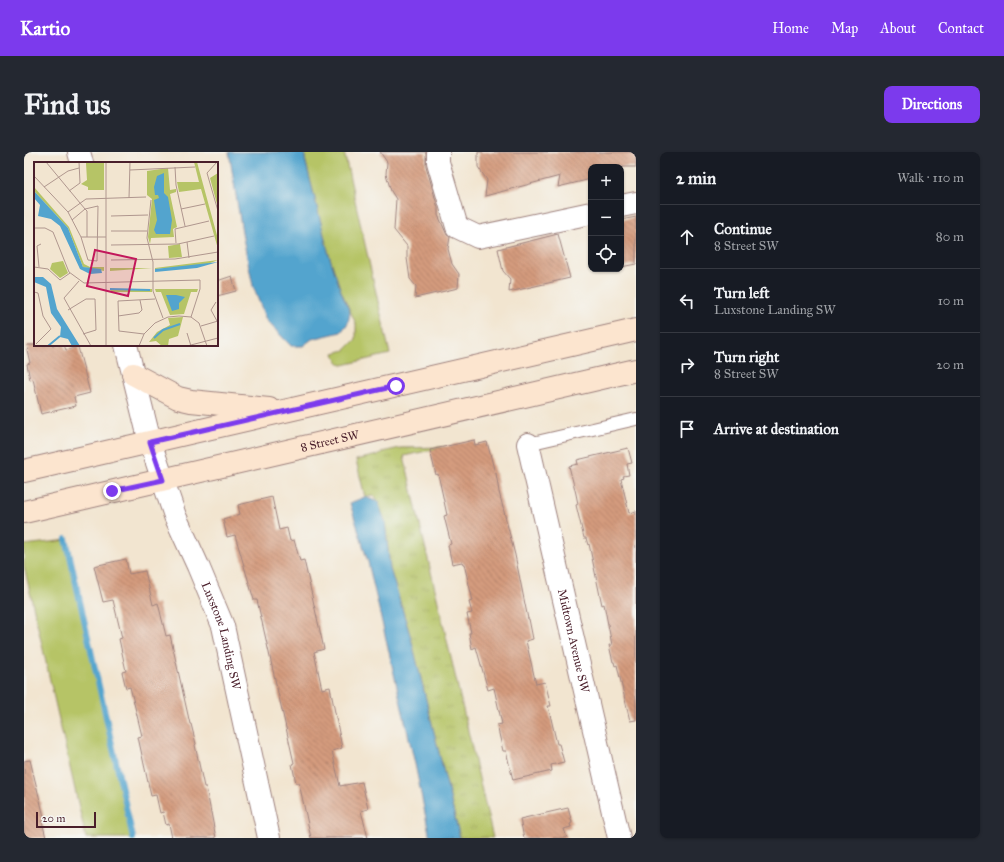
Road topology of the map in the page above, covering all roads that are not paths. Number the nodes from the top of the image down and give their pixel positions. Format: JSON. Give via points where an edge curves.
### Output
{"nodes":[{"id":1,"x":79,"y":152,"type":"edge"},
{"id":2,"x":438,"y":152,"type":"edge"},
{"id":3,"x":82,"y":162,"type":"edge"},
{"id":4,"x":636,"y":203,"type":"edge"},
{"id":5,"x":624,"y":205,"type":"edge"},
{"id":6,"x":588,"y":214,"type":"edge"},
{"id":7,"x":636,"y":330,"type":"edge"},
{"id":8,"x":126,"y":346,"type":"edge"},
{"id":9,"x":636,"y":370,"type":"edge"},
{"id":10,"x":133,"y":374,"type":"junction"},
{"id":11,"x":288,"y":411,"type":"junction"},
{"id":12,"x":636,"y":419,"type":"edge"},
{"id":13,"x":150,"y":442,"type":"junction"},
{"id":14,"x":528,"y":444,"type":"joint"},
{"id":15,"x":24,"y":471,"type":"edge"},
{"id":16,"x":163,"y":480,"type":"junction"},
{"id":17,"x":24,"y":512,"type":"edge"},
{"id":18,"x":269,"y":838,"type":"edge"},
{"id":19,"x":619,"y":838,"type":"edge"}],
"edges":[{"from":1,"to":3,"type":"street"},
{"from":2,"to":6,"type":"street","via":[[438,162],[457,227],[478,237]]},
{"from":4,"to":5,"type":"street"},
{"from":7,"to":11,"type":"main road"},
{"from":8,"to":10,"type":"street","name":"Luxstone Landing SW"},
{"from":9,"to":16,"type":"main road","name":"8 Street SW"},
{"from":10,"to":11,"type":"main road","via":[[184,400]]},
{"from":10,"to":13,"type":"street","name":"Luxstone Landing SW"},
{"from":11,"to":13,"type":"main road"},
{"from":12,"to":14,"type":"lane"},
{"from":13,"to":15,"type":"main road"},
{"from":13,"to":16,"type":"street","name":"Luxstone Landing SW"},
{"from":14,"to":19,"type":"street","name":"Midtown Avenue SW"},
{"from":16,"to":17,"type":"main road","name":"8 Street SW"},
{"from":16,"to":18,"type":"street","name":"Luxstone Landing SW","via":[[175,516],[223,626]]}]}
